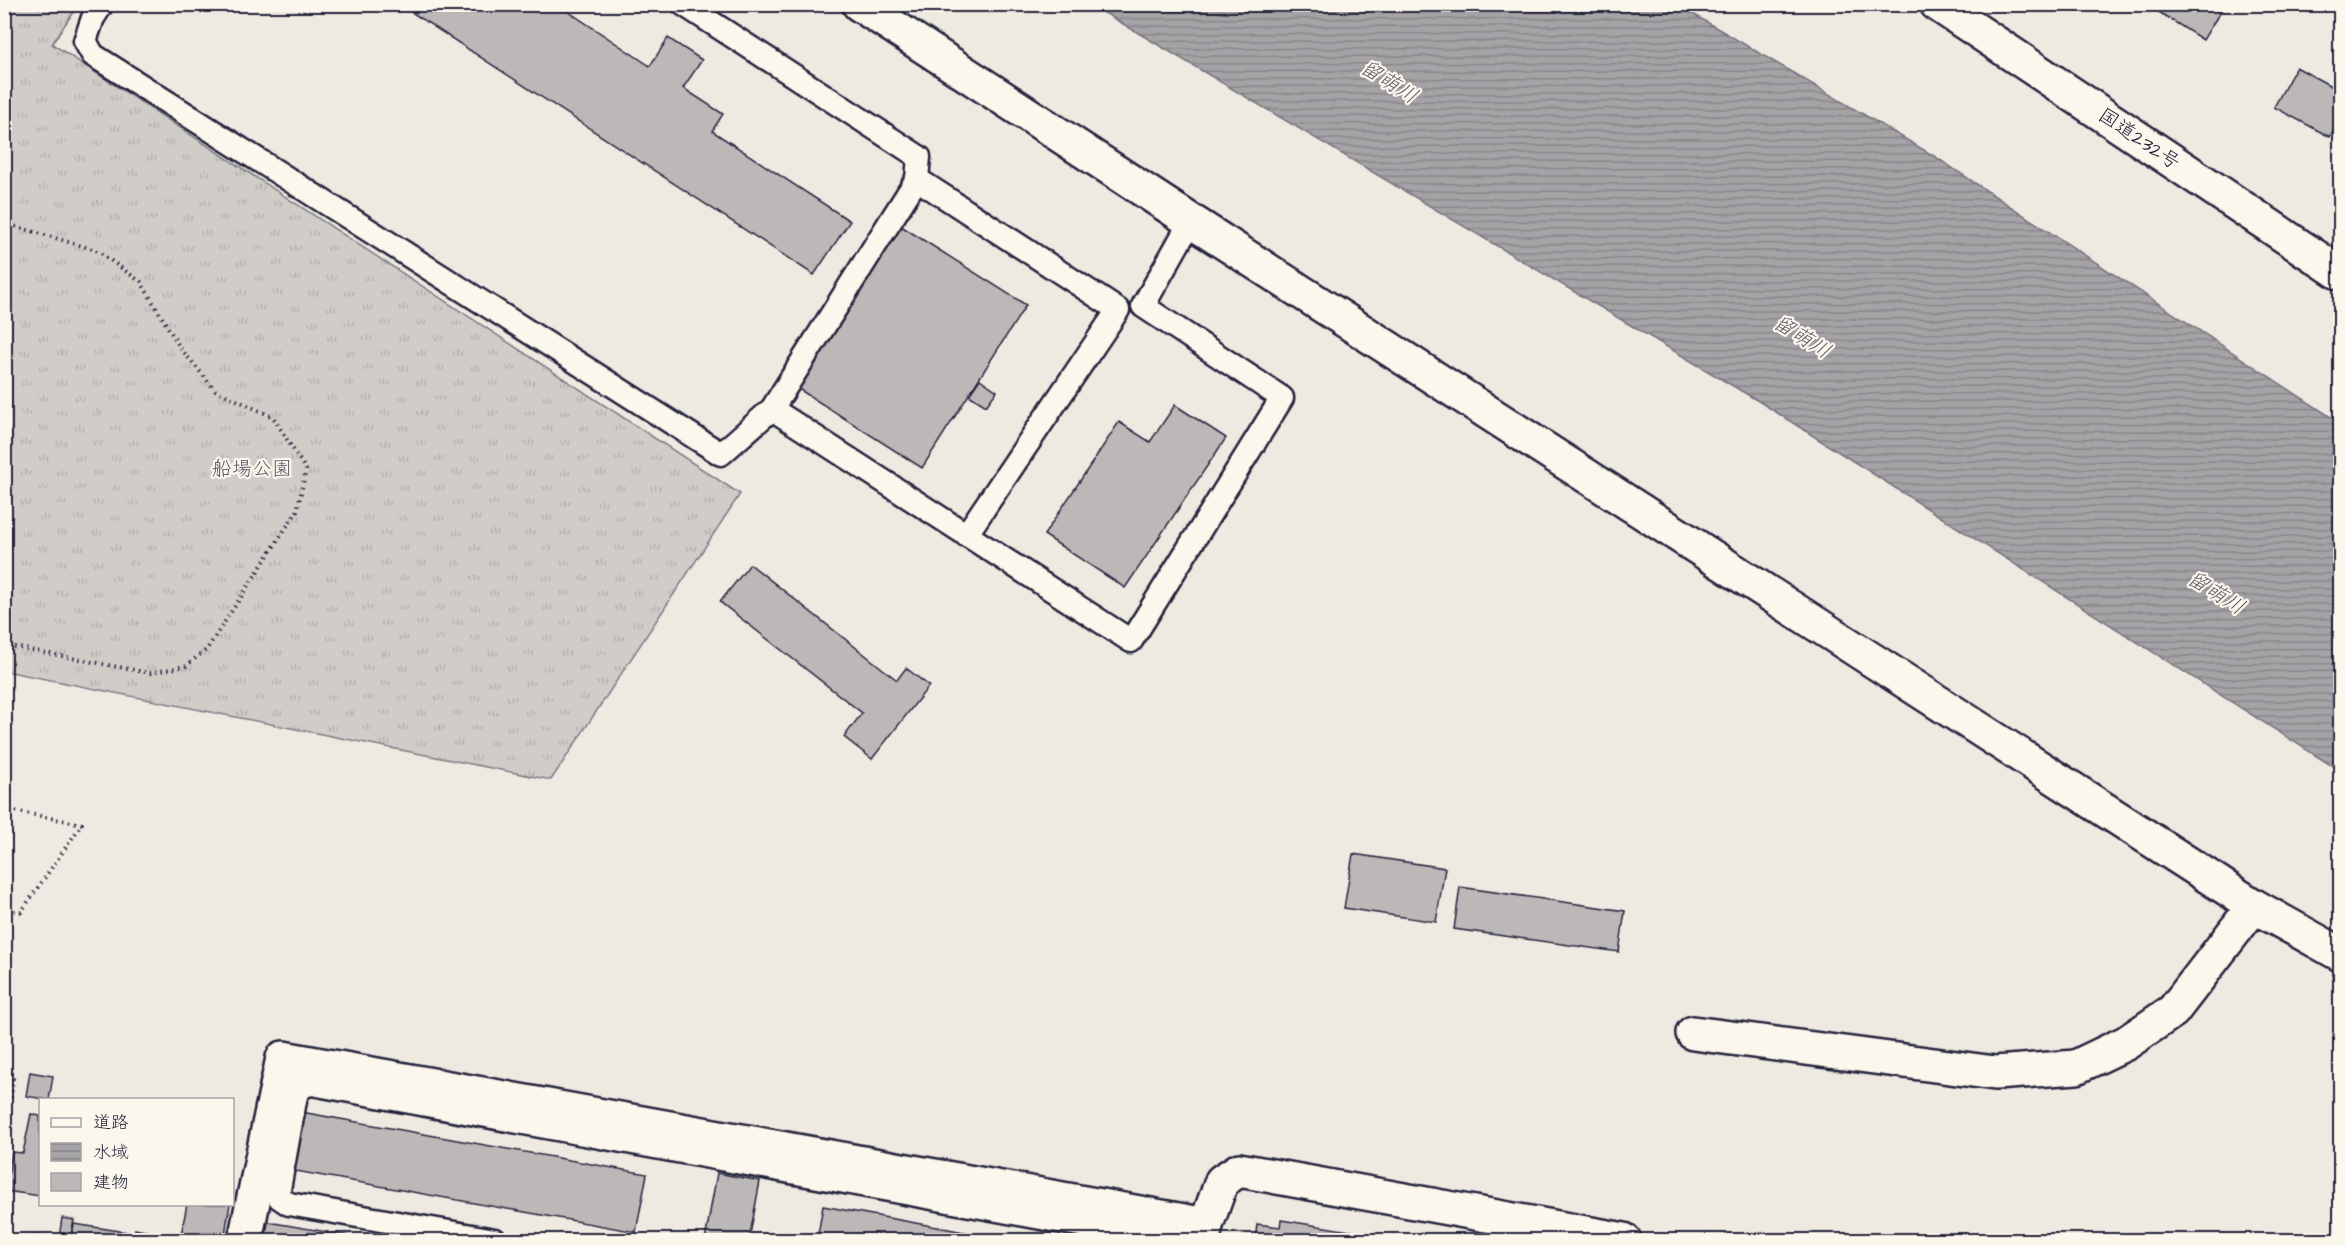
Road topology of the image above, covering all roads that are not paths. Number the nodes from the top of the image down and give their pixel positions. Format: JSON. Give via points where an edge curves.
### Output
{"nodes":[{"id":1,"x":102,"y":4,"type":"edge"},
{"id":2,"x":683,"y":4,"type":"edge"},
{"id":3,"x":859,"y":4,"type":"edge"},
{"id":4,"x":1937,"y":4,"type":"edge"},
{"id":5,"x":917,"y":179,"type":"junction"},
{"id":6,"x":1191,"y":222,"type":"junction"},
{"id":7,"x":2340,"y":273,"type":"edge"},
{"id":8,"x":1143,"y":306,"type":"junction"},
{"id":9,"x":1118,"y":310,"type":"junction"},
{"id":10,"x":772,"y":409,"type":"junction"},
{"id":11,"x":966,"y":535,"type":"junction"},
{"id":12,"x":2254,"y":906,"type":"junction"},
{"id":13,"x":2340,"y":954,"type":"edge"},
{"id":14,"x":1693,"y":1033,"type":"dead end"},
{"id":15,"x":1205,"y":1233,"type":"edge"},
{"id":16,"x":245,"y":1240,"type":"edge"},
{"id":17,"x":495,"y":1240,"type":"edge"},
{"id":18,"x":1161,"y":1240,"type":"edge"},
{"id":19,"x":1624,"y":1240,"type":"edge"}],
"edges":[{"from":1,"to":10,"type":"lane","via":[[85,41],[93,55],[721,454]]},
{"from":2,"to":5,"type":"lane","via":[[919,158]]},
{"from":3,"to":6,"type":"main road"},
{"from":4,"to":7,"type":"main road","name":"国道232号"},
{"from":5,"to":9,"type":"lane"},
{"from":5,"to":10,"type":"lane"},
{"from":6,"to":8,"type":"lane"},
{"from":6,"to":12,"type":"main road"},
{"from":8,"to":9,"type":"lane"},
{"from":8,"to":11,"type":"lane","via":[[1282,398],[1131,641]]},
{"from":9,"to":11,"type":"lane"},
{"from":10,"to":11,"type":"lane"},
{"from":12,"to":13,"type":"main road"},
{"from":12,"to":14,"type":"main road","via":[[2173,1011],[2126,1043],[2076,1066],[1995,1073]]},
{"from":15,"to":16,"type":"main road","via":[[283,1058]]},
{"from":15,"to":19,"type":"main road","via":[[1222,1182],[1239,1170]]},
{"from":17,"to":18,"type":"lane","via":[[289,1204],[280,1198],[300,1089],[312,1084]]}]}
